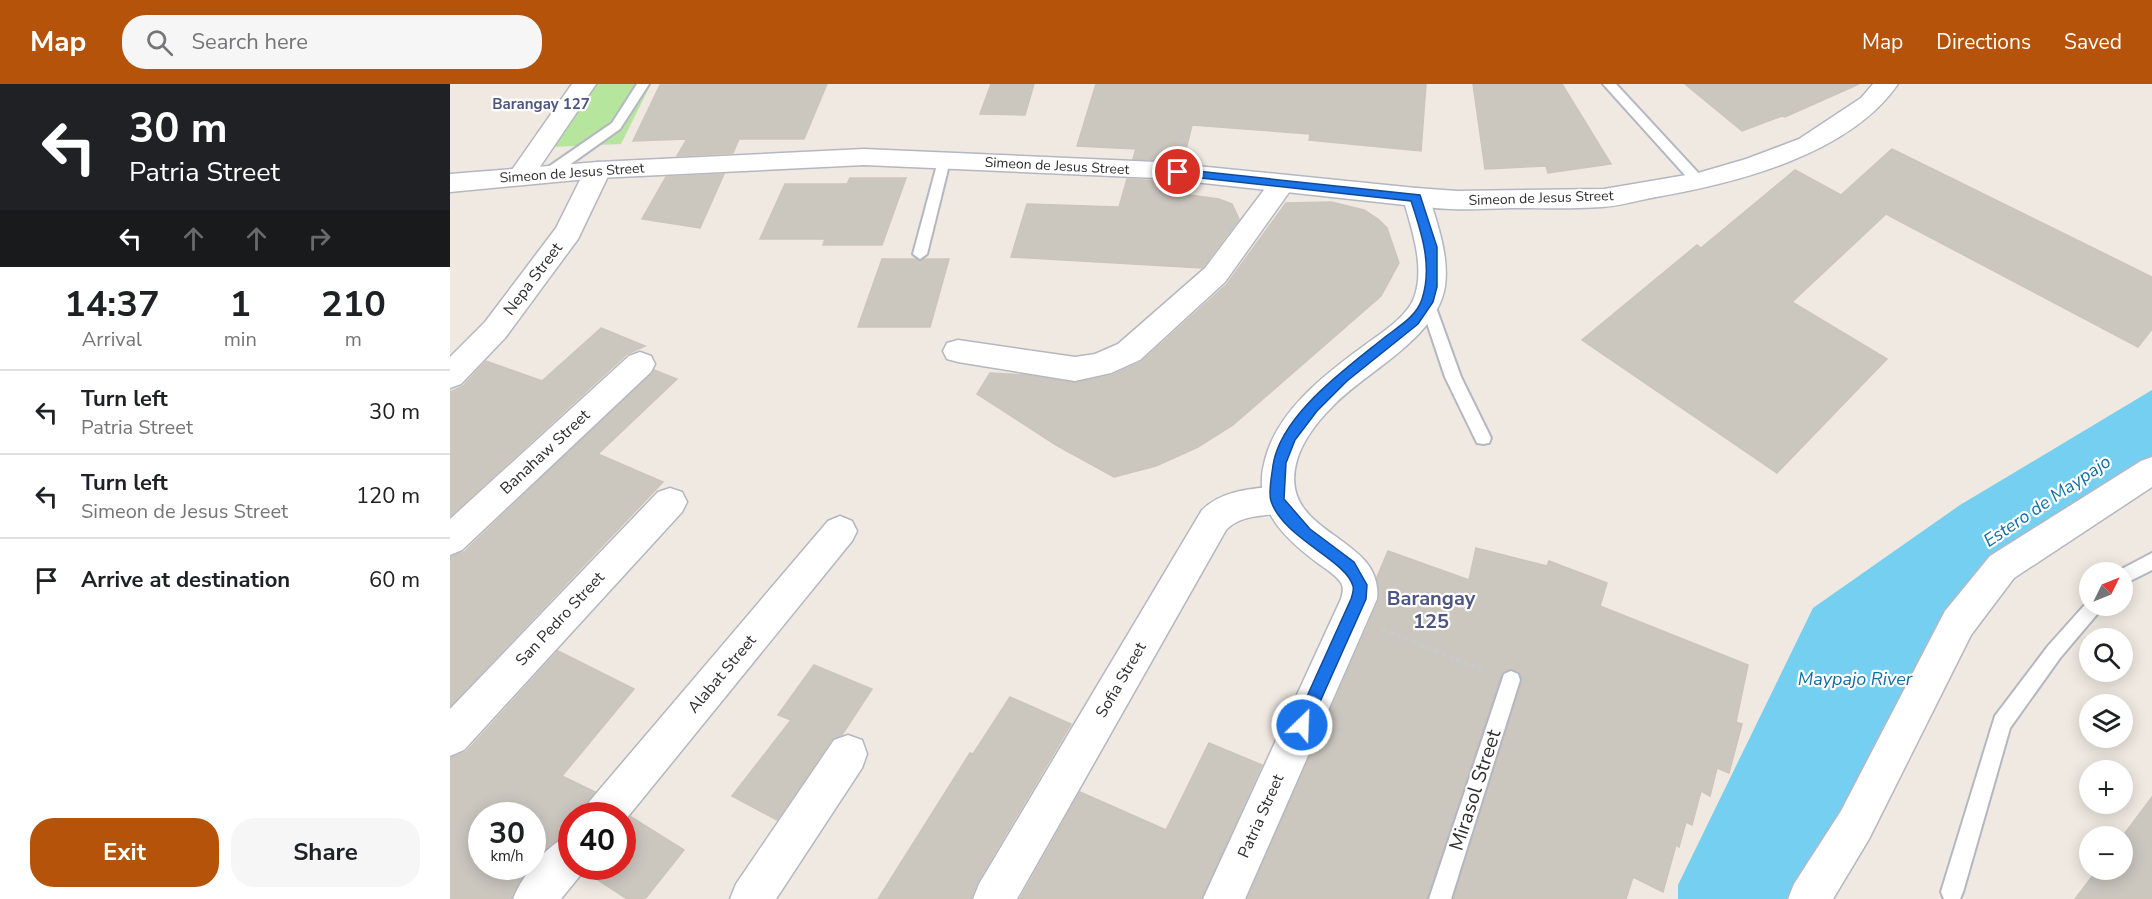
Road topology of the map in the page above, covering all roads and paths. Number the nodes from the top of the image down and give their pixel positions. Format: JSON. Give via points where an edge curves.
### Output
{"nodes":[{"id":1,"x":584,"y":84,"type":"edge"},
{"id":2,"x":643,"y":84,"type":"edge"},
{"id":3,"x":1609,"y":84,"type":"edge"},
{"id":4,"x":1886,"y":84,"type":"edge"},
{"id":5,"x":944,"y":160,"type":"junction"},
{"id":6,"x":598,"y":170,"type":"junction"},
{"id":7,"x":533,"y":176,"type":"junction"},
{"id":8,"x":1698,"y":181,"type":"junction"},
{"id":9,"x":450,"y":183,"type":"edge"},
{"id":10,"x":1282,"y":184,"type":"junction"},
{"id":11,"x":1416,"y":197,"type":"junction"},
{"id":12,"x":920,"y":254,"type":"dead end"},
{"id":13,"x":1427,"y":302,"type":"junction"},
{"id":14,"x":958,"y":351,"type":"dead end"},
{"id":15,"x":640,"y":364,"type":"dead end"},
{"id":16,"x":450,"y":376,"type":"edge"},
{"id":17,"x":1483,"y":438,"type":"dead end"},
{"id":18,"x":2152,"y":470,"type":"edge"},
{"id":19,"x":1278,"y":500,"type":"junction"},
{"id":20,"x":670,"y":502,"type":"dead end"},
{"id":21,"x":840,"y":531,"type":"dead end"},
{"id":22,"x":450,"y":540,"type":"edge"},
{"id":23,"x":2152,"y":561,"type":"edge"},
{"id":24,"x":2133,"y":571,"type":"edge"},
{"id":25,"x":1350,"y":616,"type":"junction"},
{"id":26,"x":2085,"y":616,"type":"edge"},
{"id":27,"x":1510,"y":680,"type":"joint"},
{"id":28,"x":450,"y":736,"type":"edge"},
{"id":29,"x":848,"y":754,"type":"dead end"},
{"id":30,"x":615,"y":802,"type":"edge"},
{"id":31,"x":558,"y":871,"type":"edge"},
{"id":32,"x":1952,"y":892,"type":"dead end"},
{"id":33,"x":534,"y":899,"type":"edge"},
{"id":34,"x":751,"y":899,"type":"edge"},
{"id":35,"x":994,"y":899,"type":"edge"},
{"id":36,"x":1224,"y":899,"type":"edge"},
{"id":37,"x":1440,"y":899,"type":"edge"},
{"id":38,"x":1809,"y":899,"type":"edge"}],
"edges":[{"from":1,"to":7,"type":"street"},
{"from":2,"to":7,"type":"lane","via":[[616,126]]},
{"from":3,"to":8,"type":"lane"},
{"from":4,"to":8,"type":"street","name":"Simeon de Jesus Street","via":[[1870,103],[1808,145]]},
{"from":5,"to":6,"type":"street","name":"Simeon de Jesus Street","via":[[864,157]]},
{"from":5,"to":10,"type":"street","name":"Simeon de Jesus Street","via":[[1157,170]]},
{"from":5,"to":12,"type":"lane"},
{"from":6,"to":7,"type":"street","name":"Simeon de Jesus Street"},
{"from":6,"to":16,"type":"street","name":"Nepa Street","via":[[568,232],[495,330]]},
{"from":7,"to":9,"type":"street","name":"Simeon de Jesus Street"},
{"from":8,"to":11,"type":"street","name":"Simeon de Jesus Street","via":[[1604,198]]},
{"from":10,"to":11,"type":"street","name":"Simeon de Jesus Street"},
{"from":10,"to":14,"type":"street","via":[[1215,275],[1129,352],[1100,365],[1075,369]]},
{"from":11,"to":13,"type":"street","via":[[1431,247]]},
{"from":13,"to":17,"type":"lane","via":[[1453,377]]},
{"from":13,"to":19,"type":"street","via":[[1414,321],[1312,408],[1290,437],[1280,463]]},
{"from":15,"to":22,"type":"street","name":"Banahaw Street"},
{"from":18,"to":38,"type":"street","via":[[2002,567],[1958,623],[1855,825]]},
{"from":19,"to":25,"type":"street","name":"Patria Street","via":[[1305,534],[1348,567],[1360,585],[1359,599]]},
{"from":19,"to":35,"type":"street","name":"Sofia Street","via":[[1233,506],[1221,511],[1214,520]]},
{"from":20,"to":28,"type":"street","name":"San Pedro Street"},
{"from":21,"to":30,"type":"street","name":"Alabat Street"},
{"from":23,"to":24,"type":"lane"},
{"from":25,"to":27,"type":"path"},
{"from":25,"to":36,"type":"street","name":"Patria Street"},
{"from":26,"to":32,"type":"lane","via":[[2002,723]]},
{"from":27,"to":37,"type":"lane","name":"Mirasol Street"},
{"from":29,"to":34,"type":"street"},
{"from":31,"to":33,"type":"street"}]}
